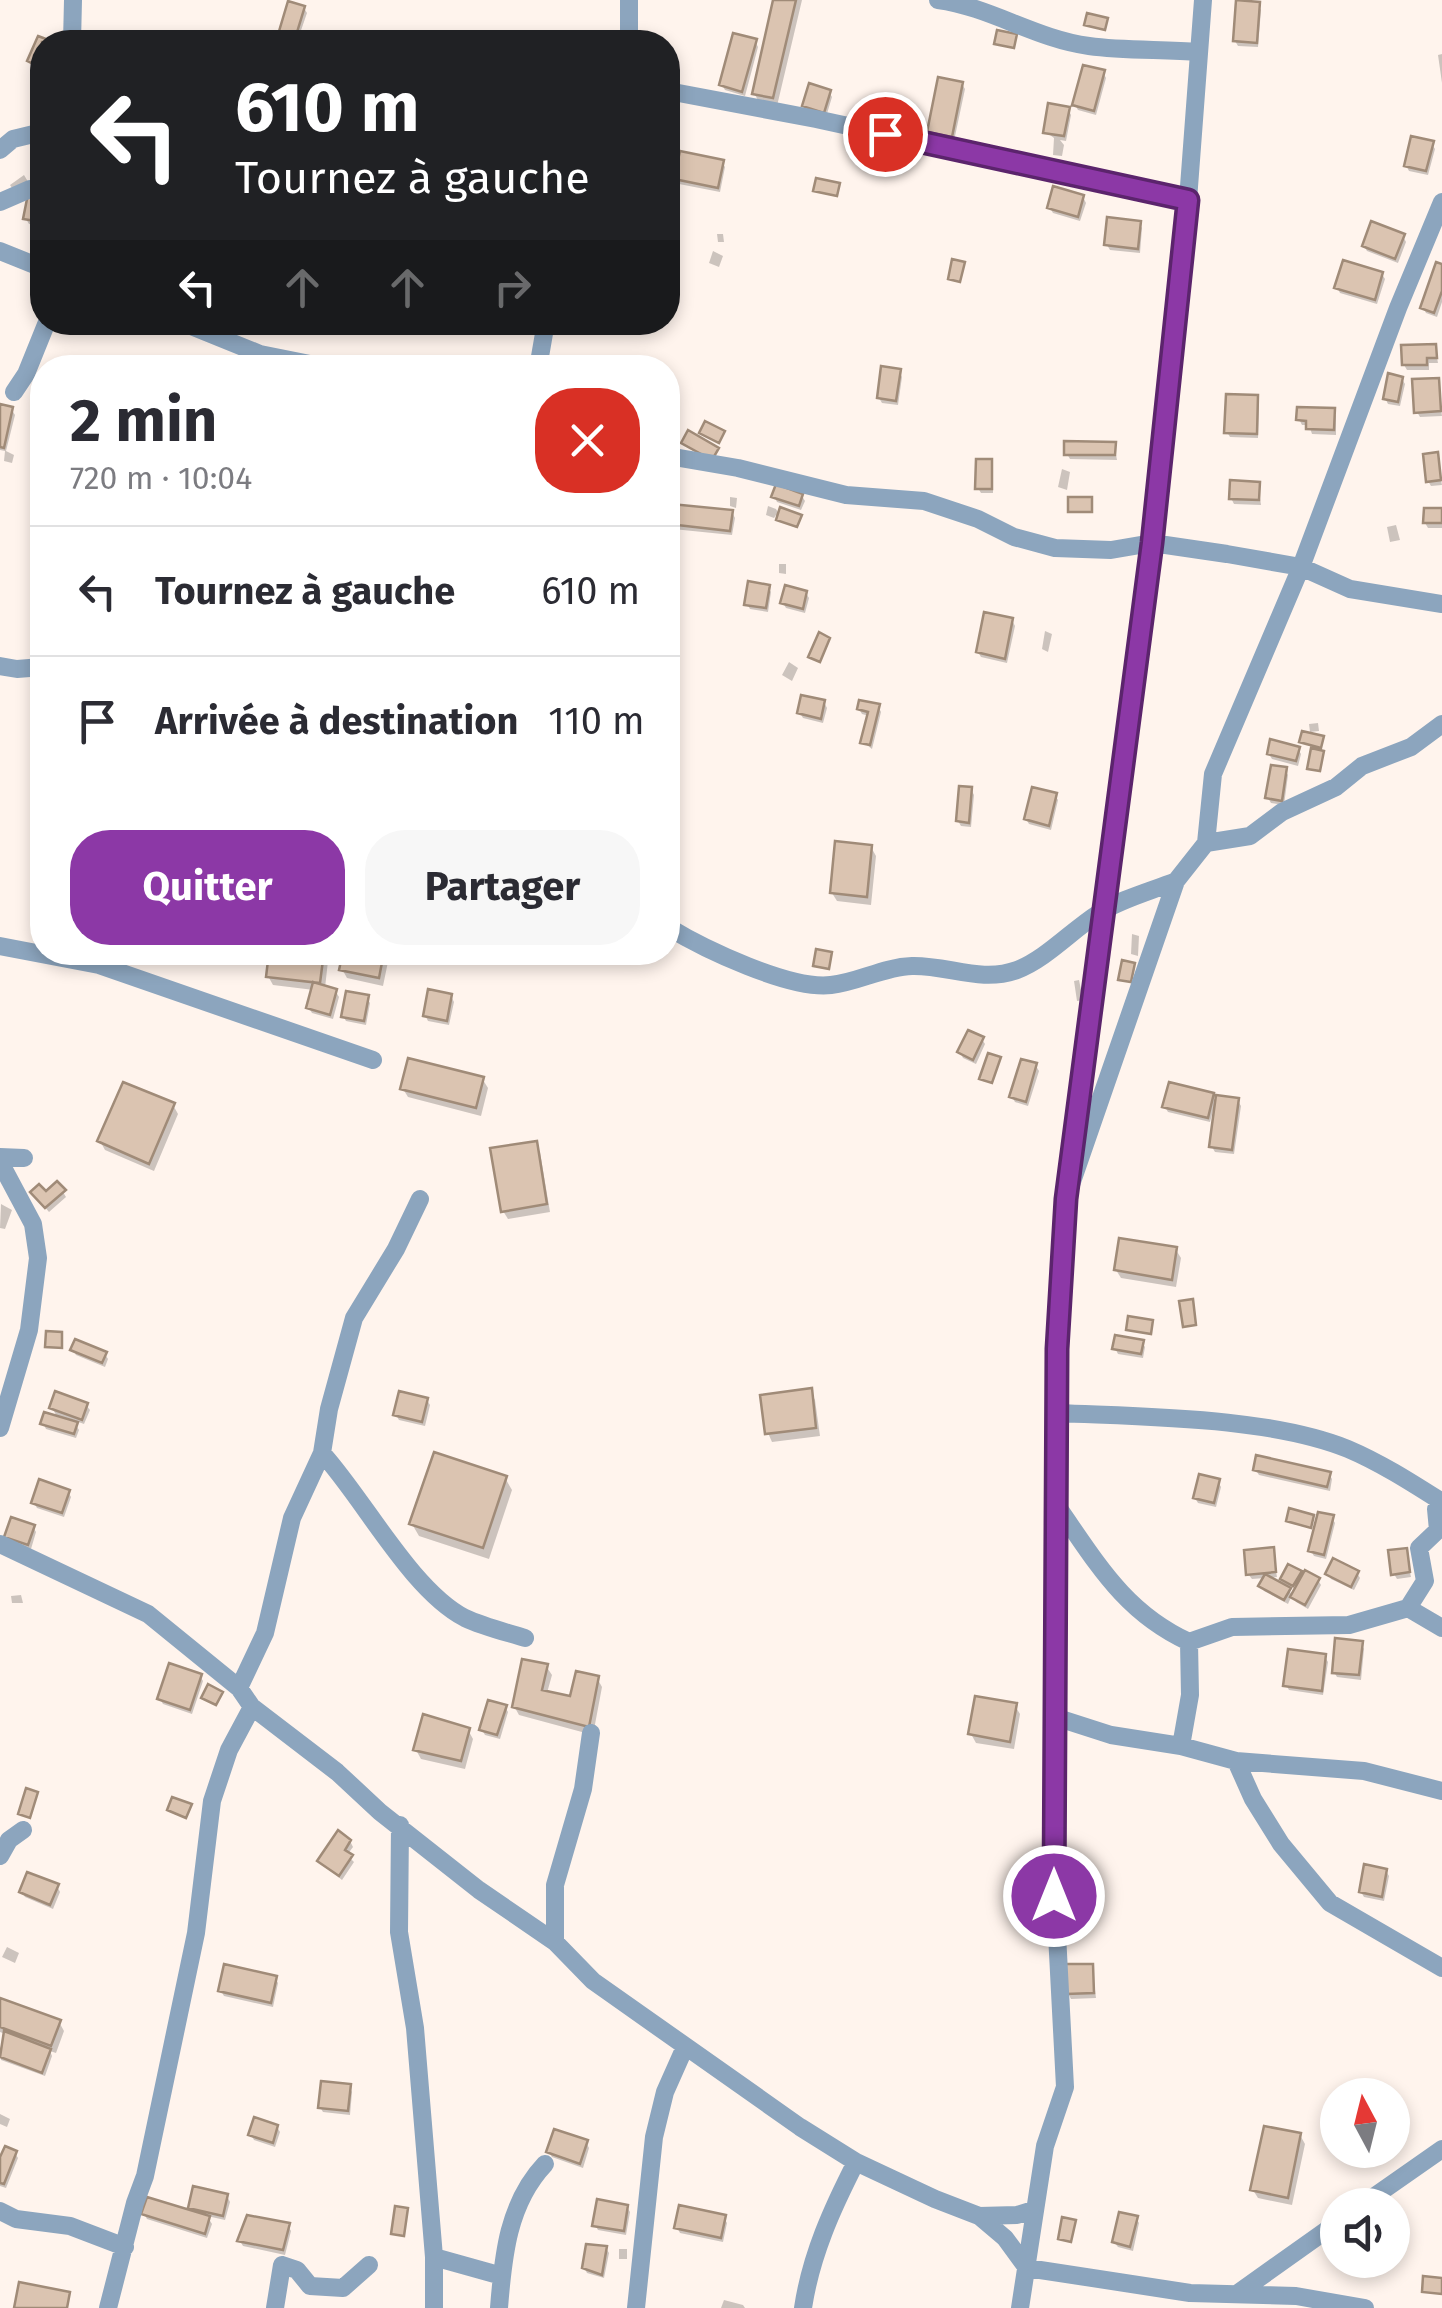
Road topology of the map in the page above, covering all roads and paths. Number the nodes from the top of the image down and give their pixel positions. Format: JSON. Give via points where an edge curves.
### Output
{"nodes":[{"id":1,"x":73,"y":0,"type":"edge"},
{"id":2,"x":629,"y":0,"type":"edge"},
{"id":3,"x":938,"y":0,"type":"edge"},
{"id":4,"x":1204,"y":0,"type":"edge"},
{"id":5,"x":72,"y":30,"type":"edge"},
{"id":6,"x":629,"y":30,"type":"edge"},
{"id":7,"x":1199,"y":52,"type":"junction"},
{"id":8,"x":680,"y":94,"type":"edge"},
{"id":9,"x":30,"y":135,"type":"edge"},
{"id":10,"x":0,"y":150,"type":"edge"},
{"id":11,"x":30,"y":189,"type":"edge"},
{"id":12,"x":1188,"y":200,"type":"junction"},
{"id":13,"x":0,"y":202,"type":"edge"},
{"id":14,"x":1442,"y":202,"type":"edge"},
{"id":15,"x":0,"y":251,"type":"edge"},
{"id":16,"x":30,"y":263,"type":"edge"},
{"id":17,"x":209,"y":335,"type":"edge"},
{"id":18,"x":253,"y":355,"type":"edge"},
{"id":19,"x":30,"y":358,"type":"edge"},
{"id":20,"x":14,"y":392,"type":"dead end"},
{"id":21,"x":680,"y":458,"type":"edge"},
{"id":22,"x":1152,"y":543,"type":"junction"},
{"id":23,"x":1301,"y":567,"type":"junction"},
{"id":24,"x":1442,"y":604,"type":"edge"},
{"id":25,"x":0,"y":666,"type":"edge"},
{"id":26,"x":30,"y":668,"type":"edge"},
{"id":27,"x":1442,"y":724,"type":"edge"},
{"id":28,"x":1206,"y":842,"type":"junction"},
{"id":29,"x":1176,"y":881,"type":"junction"},
{"id":30,"x":1102,"y":910,"type":"junction"},
{"id":31,"x":680,"y":934,"type":"edge"},
{"id":32,"x":0,"y":946,"type":"edge"},
{"id":33,"x":30,"y":952,"type":"edge"},
{"id":34,"x":99,"y":965,"type":"edge"},
{"id":35,"x":372,"y":1060,"type":"dead end"},
{"id":36,"x":24,"y":1158,"type":"dead end"},
{"id":37,"x":0,"y":1159,"type":"edge"},
{"id":38,"x":420,"y":1199,"type":"dead end"},
{"id":39,"x":1066,"y":1199,"type":"junction"},
{"id":40,"x":1059,"y":1412,"type":"junction"},
{"id":41,"x":0,"y":1428,"type":"edge"},
{"id":42,"x":322,"y":1453,"type":"junction"},
{"id":43,"x":1439,"y":1505,"type":"edge"},
{"id":44,"x":1057,"y":1506,"type":"junction"},
{"id":45,"x":1440,"y":1531,"type":"edge"},
{"id":46,"x":0,"y":1544,"type":"edge"},
{"id":47,"x":1408,"y":1608,"type":"junction"},
{"id":48,"x":1442,"y":1628,"type":"edge"},
{"id":49,"x":525,"y":1638,"type":"dead end"},
{"id":50,"x":1189,"y":1642,"type":"junction"},
{"id":51,"x":239,"y":1688,"type":"junction"},
{"id":52,"x":252,"y":1706,"type":"junction"},
{"id":53,"x":1056,"y":1717,"type":"junction"},
{"id":54,"x":592,"y":1733,"type":"dead end"},
{"id":55,"x":1182,"y":1746,"type":"junction"},
{"id":56,"x":1236,"y":1761,"type":"junction"},
{"id":57,"x":1442,"y":1791,"type":"edge"},
{"id":58,"x":400,"y":1825,"type":"junction"},
{"id":59,"x":23,"y":1830,"type":"dead end"},
{"id":60,"x":0,"y":1856,"type":"edge"},
{"id":61,"x":555,"y":1942,"type":"junction"},
{"id":62,"x":1442,"y":1968,"type":"edge"},
{"id":63,"x":685,"y":2047,"type":"junction"},
{"id":64,"x":1442,"y":2149,"type":"edge"},
{"id":65,"x":856,"y":2162,"type":"junction"},
{"id":66,"x":545,"y":2164,"type":"dead end"},
{"id":67,"x":1386,"y":2188,"type":"edge"},
{"id":68,"x":1033,"y":2210,"type":"junction"},
{"id":69,"x":0,"y":2211,"type":"edge"},
{"id":70,"x":978,"y":2216,"type":"junction"},
{"id":71,"x":1320,"y":2235,"type":"edge"},
{"id":72,"x":125,"y":2247,"type":"junction"},
{"id":73,"x":434,"y":2256,"type":"junction"},
{"id":74,"x":369,"y":2265,"type":"dead end"},
{"id":75,"x":1027,"y":2268,"type":"junction"},
{"id":76,"x":502,"y":2276,"type":"junction"},
{"id":77,"x":1238,"y":2294,"type":"junction"},
{"id":78,"x":108,"y":2308,"type":"edge"},
{"id":79,"x":275,"y":2308,"type":"edge"},
{"id":80,"x":434,"y":2308,"type":"edge"},
{"id":81,"x":500,"y":2308,"type":"edge"},
{"id":82,"x":636,"y":2308,"type":"edge"},
{"id":83,"x":803,"y":2308,"type":"edge"},
{"id":84,"x":1020,"y":2308,"type":"edge"},
{"id":85,"x":1364,"y":2308,"type":"edge"}],
"edges":[{"from":1,"to":5,"type":"street"},
{"from":2,"to":6,"type":"street"},
{"from":3,"to":7,"type":"street","via":[[1088,46]]},
{"from":4,"to":7,"type":"street"},
{"from":7,"to":12,"type":"street"},
{"from":8,"to":12,"type":"street"},
{"from":9,"to":10,"type":"street"},
{"from":11,"to":13,"type":"street"},
{"from":12,"to":22,"type":"street"},
{"from":14,"to":23,"type":"street"},
{"from":15,"to":16,"type":"street"},
{"from":17,"to":18,"type":"street"},
{"from":19,"to":20,"type":"street"},
{"from":21,"to":22,"type":"street","via":[[846,495],[924,501],[1055,548]]},
{"from":22,"to":23,"type":"street"},
{"from":22,"to":30,"type":"street"},
{"from":23,"to":24,"type":"street","via":[[1350,589]]},
{"from":23,"to":28,"type":"street","via":[[1213,774]]},
{"from":25,"to":26,"type":"street"},
{"from":27,"to":28,"type":"street","via":[[1250,836]]},
{"from":28,"to":29,"type":"street"},
{"from":29,"to":30,"type":"street"},
{"from":29,"to":39,"type":"street"},
{"from":30,"to":31,"type":"street","via":[[1022,968],[1003,974],[915,966],[826,986],[774,977]]},
{"from":30,"to":39,"type":"street"},
{"from":32,"to":33,"type":"street"},
{"from":34,"to":35,"type":"street"},
{"from":36,"to":37,"type":"street"},
{"from":37,"to":41,"type":"street","via":[[34,1224],[38,1258],[29,1330]]},
{"from":38,"to":42,"type":"street","via":[[354,1318]]},
{"from":39,"to":40,"type":"street"},
{"from":40,"to":43,"type":"street","via":[[1302,1434],[1388,1468]]},
{"from":40,"to":44,"type":"street"},
{"from":42,"to":49,"type":"street","via":[[406,1563],[452,1609]]},
{"from":42,"to":51,"type":"street","via":[[292,1518],[264,1633]]},
{"from":43,"to":45,"type":"street"},
{"from":44,"to":50,"type":"street","via":[[1112,1585],[1159,1628]]},
{"from":44,"to":53,"type":"street"},
{"from":45,"to":47,"type":"street","via":[[1419,1548],[1425,1581]]},
{"from":46,"to":51,"type":"street","via":[[148,1614]]},
{"from":47,"to":48,"type":"street"},
{"from":47,"to":50,"type":"street","via":[[1349,1625],[1232,1627]]},
{"from":50,"to":55,"type":"street"},
{"from":51,"to":52,"type":"street"},
{"from":52,"to":58,"type":"street"},
{"from":52,"to":72,"type":"street","via":[[212,1801],[196,1934]]},
{"from":53,"to":55,"type":"street","via":[[1112,1736]]},
{"from":53,"to":68,"type":"street","via":[[1054,1896],[1064,2087]]},
{"from":54,"to":61,"type":"street","via":[[555,1885]]},
{"from":55,"to":56,"type":"street"},
{"from":56,"to":57,"type":"street","via":[[1364,1771]]},
{"from":56,"to":62,"type":"street","via":[[1281,1844],[1330,1904]]},
{"from":58,"to":61,"type":"street"},
{"from":58,"to":73,"type":"street","via":[[399,1932],[415,2028]]},
{"from":59,"to":60,"type":"street"},
{"from":61,"to":63,"type":"street","via":[[593,1980]]},
{"from":63,"to":65,"type":"street"},
{"from":63,"to":82,"type":"street","via":[[654,2137]]},
{"from":64,"to":67,"type":"street"},
{"from":65,"to":70,"type":"street"},
{"from":65,"to":83,"type":"street","via":[[827,2220]]},
{"from":66,"to":76,"type":"street","via":[[511,2219]]},
{"from":68,"to":70,"type":"street"},
{"from":68,"to":75,"type":"street"},
{"from":69,"to":72,"type":"street"},
{"from":70,"to":75,"type":"street"},
{"from":71,"to":77,"type":"street"},
{"from":72,"to":78,"type":"street"},
{"from":73,"to":76,"type":"street"},
{"from":73,"to":80,"type":"street"},
{"from":74,"to":79,"type":"street","via":[[343,2288],[310,2286],[282,2265]]},
{"from":75,"to":77,"type":"street"},
{"from":75,"to":84,"type":"street"},
{"from":76,"to":81,"type":"street"},
{"from":77,"to":85,"type":"street"}]}
